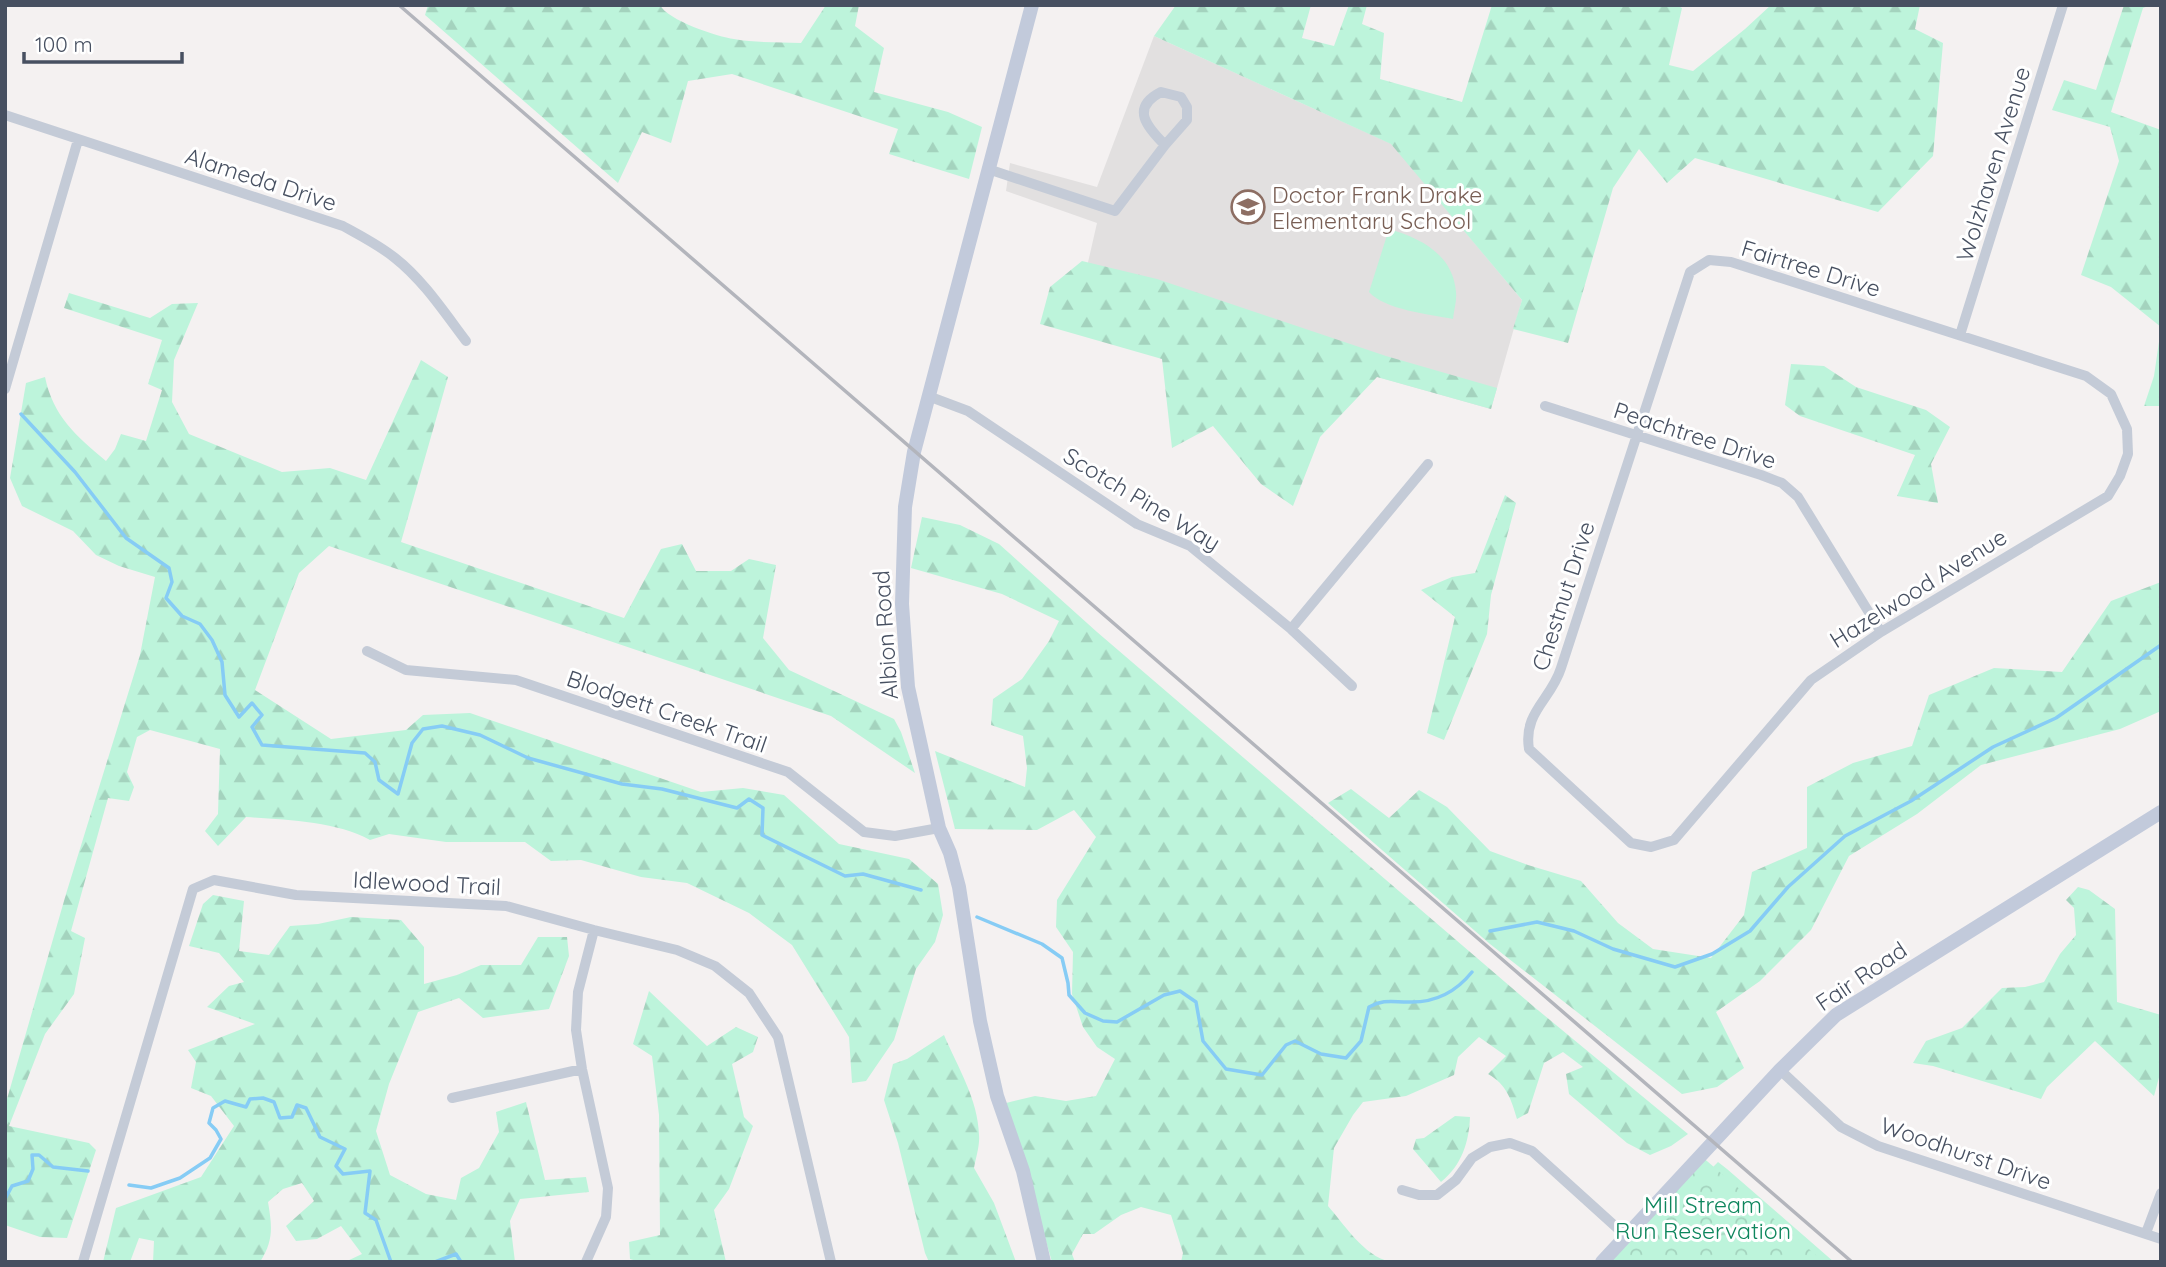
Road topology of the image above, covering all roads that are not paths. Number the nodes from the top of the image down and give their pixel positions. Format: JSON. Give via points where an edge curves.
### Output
{"nodes":[{"id":1,"x":1032,"y":5,"type":"edge"},
{"id":2,"x":2063,"y":5,"type":"edge"},
{"id":3,"x":5,"y":115,"type":"edge"},
{"id":4,"x":78,"y":140,"type":"junction"},
{"id":5,"x":1165,"y":145,"type":"junction"},
{"id":6,"x":988,"y":169,"type":"junction"},
{"id":7,"x":1960,"y":335,"type":"junction"},
{"id":8,"x":466,"y":341,"type":"dead end"},
{"id":9,"x":2086,"y":376,"type":"joint"},
{"id":10,"x":5,"y":389,"type":"edge"},
{"id":11,"x":928,"y":397,"type":"junction"},
{"id":12,"x":1545,"y":406,"type":"dead end"},
{"id":13,"x":1635,"y":436,"type":"junction"},
{"id":14,"x":1428,"y":464,"type":"dead end"},
{"id":15,"x":1291,"y":629,"type":"junction"},
{"id":16,"x":1881,"y":632,"type":"junction"},
{"id":17,"x":367,"y":651,"type":"dead end"},
{"id":18,"x":1352,"y":686,"type":"dead end"},
{"id":19,"x":2161,"y":812,"type":"edge"},
{"id":20,"x":939,"y":828,"type":"junction"},
{"id":21,"x":1674,"y":840,"type":"joint"},
{"id":22,"x":594,"y":930,"type":"junction"},
{"id":23,"x":582,"y":1069,"type":"junction"},
{"id":24,"x":1780,"y":1070,"type":"junction"},
{"id":25,"x":452,"y":1098,"type":"dead end"},
{"id":26,"x":1402,"y":1190,"type":"dead end"},
{"id":27,"x":2161,"y":1193,"type":"edge"},
{"id":28,"x":2146,"y":1233,"type":"junction"},
{"id":29,"x":1626,"y":1236,"type":"junction"},
{"id":30,"x":2161,"y":1239,"type":"edge"},
{"id":31,"x":83,"y":1262,"type":"edge"},
{"id":32,"x":586,"y":1262,"type":"edge"},
{"id":33,"x":831,"y":1262,"type":"edge"},
{"id":34,"x":1044,"y":1262,"type":"edge"},
{"id":35,"x":1602,"y":1262,"type":"edge"}],
"edges":[{"from":1,"to":6,"type":"street","name":"Albion Road"},
{"from":2,"to":7,"type":"street","name":"Wolzhaven Avenue"},
{"from":3,"to":4,"type":"street","name":"Alameda Drive"},
{"from":4,"to":8,"type":"street","name":"Alameda Drive","via":[[343,226],[373,242],[419,280]]},
{"from":4,"to":10,"type":"street"},
{"from":5,"to":5,"type":"street","via":[[1188,120],[1181,97],[1161,92],[1150,97],[1144,119]]},
{"from":5,"to":6,"type":"street","via":[[1115,211]]},
{"from":6,"to":11,"type":"street","name":"Albion Road"},
{"from":7,"to":9,"type":"street","name":"Fairtree Drive"},
{"from":7,"to":13,"type":"street","name":"Fairtree Drive","via":[[1731,262],[1709,260],[1690,272]]},
{"from":9,"to":16,"type":"street","name":"Hazelwood Avenue","via":[[2112,394],[2127,429],[2127,454],[2108,496]]},
{"from":11,"to":15,"type":"street","name":"Scotch Pine Way","via":[[968,411],[1137,524],[1190,546]]},
{"from":11,"to":20,"type":"street","name":"Albion Road","via":[[905,507],[902,604],[908,687]]},
{"from":12,"to":13,"type":"street","name":"Peachtree Drive"},
{"from":13,"to":16,"type":"street","name":"Peachtree Drive","via":[[1782,483],[1798,497]]},
{"from":13,"to":21,"type":"street","name":"Chestnut Drive","via":[[1558,679],[1530,722],[1527,736],[1529,749],[1631,843],[1651,847]]},
{"from":14,"to":15,"type":"street"},
{"from":15,"to":18,"type":"street","name":"Scotch Pine Way"},
{"from":16,"to":21,"type":"street","name":"Hazelwood Avenue","via":[[1811,680]]},
{"from":17,"to":20,"type":"street","name":"Blodgett Creek Trail","via":[[406,670],[516,680],[788,772],[864,832],[895,836]]},
{"from":19,"to":24,"type":"street","name":"Fair Road","via":[[1836,1016]]},
{"from":20,"to":34,"type":"street","name":"Albion Road","via":[[959,887],[997,1096],[1023,1171]]},
{"from":22,"to":23,"type":"street","via":[[578,992],[576,1030]]},
{"from":22,"to":31,"type":"street","name":"Idlewood Trail","via":[[506,906],[296,895],[214,880],[193,889]]},
{"from":22,"to":33,"type":"street","name":"Idlewood Trail","via":[[677,950],[715,966],[749,993],[778,1037]]},
{"from":23,"to":25,"type":"street"},
{"from":23,"to":32,"type":"street","via":[[608,1188],[606,1217]]},
{"from":24,"to":28,"type":"street","name":"Woodhurst Drive","via":[[1841,1127],[1878,1146]]},
{"from":24,"to":29,"type":"street","name":"Fair Road"},
{"from":26,"to":29,"type":"street","via":[[1437,1195],[1472,1158],[1490,1147],[1510,1143],[1532,1151]]},
{"from":27,"to":28,"type":"street"},
{"from":28,"to":30,"type":"street","name":"Woodhurst Drive"},
{"from":29,"to":35,"type":"street","name":"Fair Road"}]}
